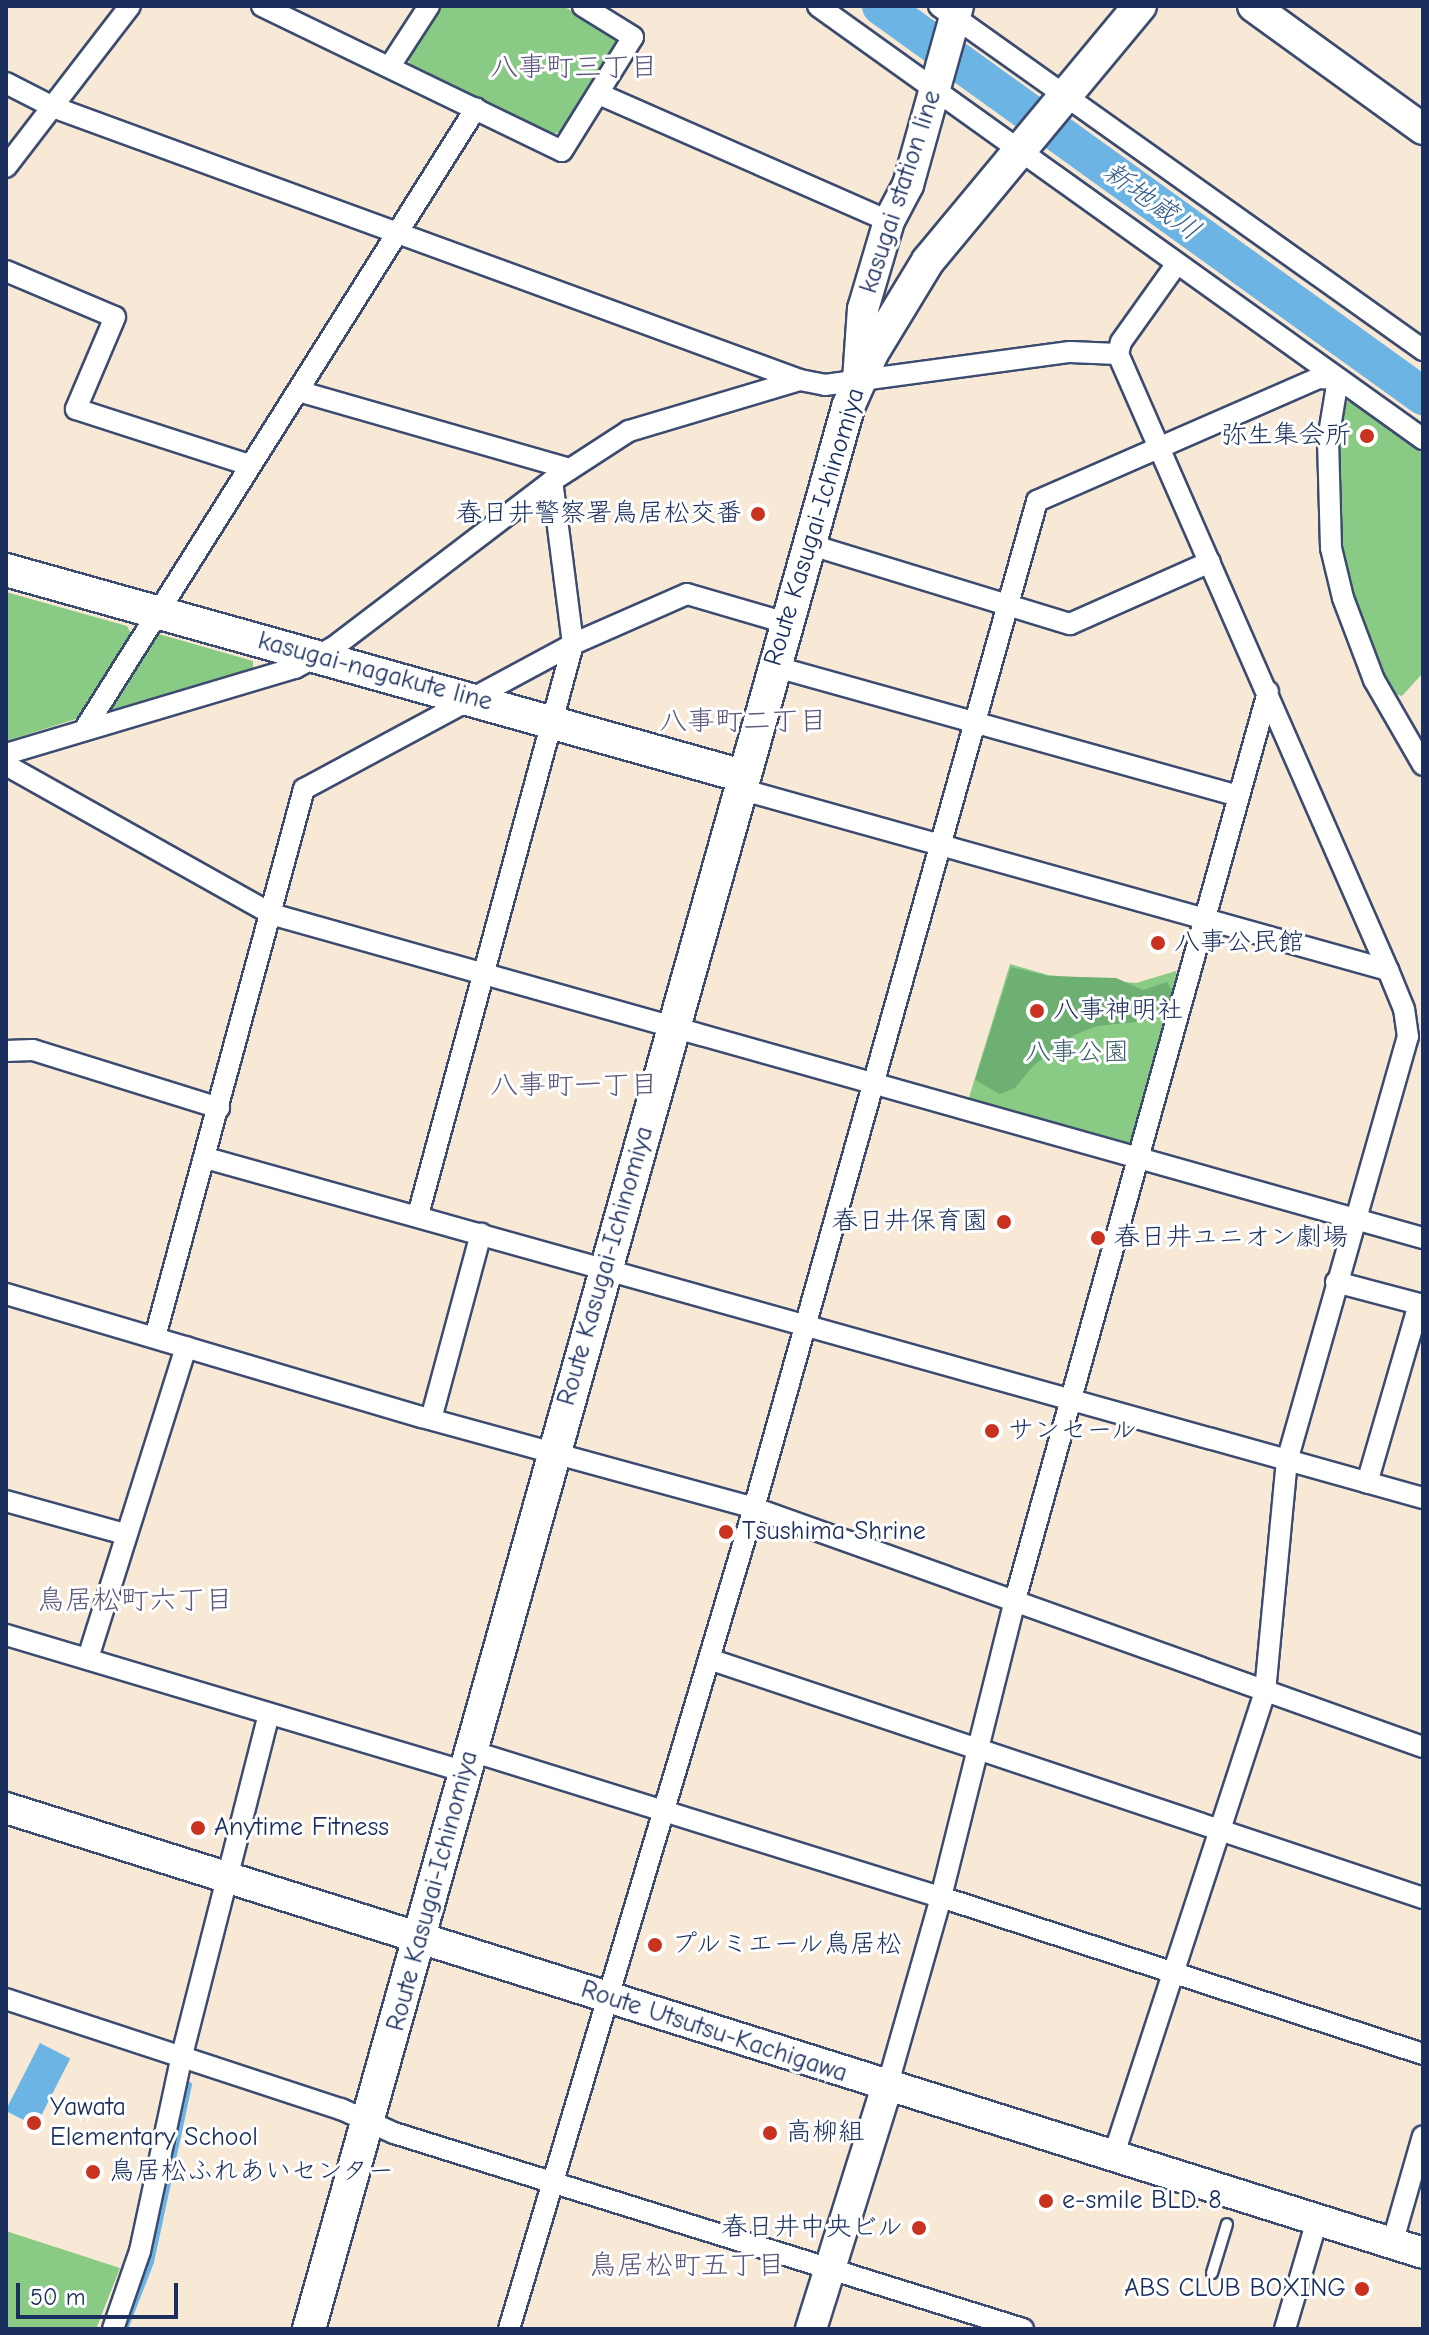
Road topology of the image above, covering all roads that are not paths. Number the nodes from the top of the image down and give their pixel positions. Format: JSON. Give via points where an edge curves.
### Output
{"nodes":[{"id":1,"x":130,"y":6,"type":"edge"},
{"id":2,"x":262,"y":6,"type":"edge"},
{"id":3,"x":429,"y":6,"type":"edge"},
{"id":4,"x":583,"y":6,"type":"edge"},
{"id":5,"x":818,"y":6,"type":"edge"},
{"id":6,"x":1140,"y":6,"type":"edge"},
{"id":7,"x":1253,"y":6,"type":"edge"},
{"id":8,"x":951,"y":14,"type":"edge"},
{"id":9,"x":390,"y":66,"type":"junction"},
{"id":10,"x":6,"y":83,"type":"edge"},
{"id":11,"x":936,"y":85,"type":"junction"},
{"id":12,"x":599,"y":94,"type":"junction"},
{"id":13,"x":1061,"y":101,"type":"junction"},
{"id":14,"x":53,"y":107,"type":"junction"},
{"id":15,"x":476,"y":108,"type":"junction"},
{"id":16,"x":1423,"y":129,"type":"edge"},
{"id":17,"x":1022,"y":147,"type":"junction"},
{"id":18,"x":6,"y":167,"type":"edge"},
{"id":19,"x":889,"y":221,"type":"junction"},
{"id":20,"x":396,"y":233,"type":"junction"},
{"id":21,"x":1176,"y":265,"type":"junction"},
{"id":22,"x":6,"y":271,"type":"edge"},
{"id":23,"x":1423,"y":350,"type":"edge"},
{"id":24,"x":1118,"y":354,"type":"junction"},
{"id":25,"x":1338,"y":379,"type":"junction"},
{"id":26,"x":800,"y":380,"type":"junction"},
{"id":27,"x":858,"y":380,"type":"junction"},
{"id":28,"x":298,"y":391,"type":"junction"},
{"id":29,"x":1423,"y":439,"type":"edge"},
{"id":30,"x":1159,"y":447,"type":"junction"},
{"id":31,"x":249,"y":465,"type":"junction"},
{"id":32,"x":570,"y":469,"type":"junction"},
{"id":33,"x":552,"y":481,"type":"junction"},
{"id":34,"x":808,"y":544,"type":"junction"},
{"id":35,"x":1210,"y":562,"type":"junction"},
{"id":36,"x":6,"y":570,"type":"edge"},
{"id":37,"x":1008,"y":605,"type":"junction"},
{"id":38,"x":155,"y":610,"type":"junction"},
{"id":39,"x":786,"y":623,"type":"junction"},
{"id":40,"x":573,"y":644,"type":"junction"},
{"id":41,"x":315,"y":657,"type":"junction"},
{"id":42,"x":773,"y":666,"type":"junction"},
{"id":43,"x":1268,"y":692,"type":"junction"},
{"id":44,"x":470,"y":698,"type":"junction"},
{"id":45,"x":975,"y":720,"type":"junction"},
{"id":46,"x":555,"y":721,"type":"junction"},
{"id":47,"x":84,"y":730,"type":"junction"},
{"id":48,"x":6,"y":754,"type":"edge"},
{"id":49,"x":6,"y":765,"type":"edge"},
{"id":50,"x":1423,"y":765,"type":"edge"},
{"id":51,"x":742,"y":782,"type":"junction"},
{"id":52,"x":1238,"y":796,"type":"junction"},
{"id":53,"x":939,"y":844,"type":"junction"},
{"id":54,"x":271,"y":914,"type":"junction"},
{"id":55,"x":1204,"y":920,"type":"junction"},
{"id":56,"x":1388,"y":970,"type":"junction"},
{"id":57,"x":480,"y":976,"type":"junction"},
{"id":58,"x":673,"y":1030,"type":"junction"},
{"id":59,"x":1415,"y":1040,"type":"edge"},
{"id":60,"x":6,"y":1051,"type":"edge"},
{"id":61,"x":871,"y":1086,"type":"junction"},
{"id":62,"x":219,"y":1108,"type":"junction"},
{"id":63,"x":206,"y":1158,"type":"junction"},
{"id":64,"x":1136,"y":1159,"type":"junction"},
{"id":65,"x":418,"y":1215,"type":"junction"},
{"id":66,"x":1354,"y":1219,"type":"junction"},
{"id":67,"x":481,"y":1234,"type":"junction"},
{"id":68,"x":1423,"y":1238,"type":"edge"},
{"id":69,"x":603,"y":1270,"type":"junction"},
{"id":70,"x":1336,"y":1282,"type":"junction"},
{"id":71,"x":6,"y":1294,"type":"edge"},
{"id":72,"x":803,"y":1325,"type":"junction"},
{"id":73,"x":155,"y":1337,"type":"junction"},
{"id":74,"x":186,"y":1347,"type":"junction"},
{"id":75,"x":1070,"y":1400,"type":"junction"},
{"id":76,"x":431,"y":1419,"type":"junction"},
{"id":77,"x":555,"y":1452,"type":"junction"},
{"id":78,"x":1287,"y":1461,"type":"junction"},
{"id":79,"x":1367,"y":1483,"type":"junction"},
{"id":80,"x":1423,"y":1498,"type":"edge"},
{"id":81,"x":6,"y":1501,"type":"edge"},
{"id":82,"x":754,"y":1508,"type":"junction"},
{"id":83,"x":125,"y":1534,"type":"junction"},
{"id":84,"x":1015,"y":1600,"type":"junction"},
{"id":85,"x":6,"y":1635,"type":"edge"},
{"id":86,"x":88,"y":1658,"type":"junction"},
{"id":87,"x":709,"y":1659,"type":"junction"},
{"id":88,"x":1265,"y":1692,"type":"junction"},
{"id":89,"x":269,"y":1714,"type":"junction"},
{"id":90,"x":978,"y":1745,"type":"junction"},
{"id":91,"x":1423,"y":1747,"type":"edge"},
{"id":92,"x":468,"y":1762,"type":"junction"},
{"id":93,"x":6,"y":1808,"type":"edge"},
{"id":94,"x":662,"y":1811,"type":"junction"},
{"id":95,"x":1218,"y":1828,"type":"junction"},
{"id":96,"x":229,"y":1879,"type":"junction"},
{"id":97,"x":941,"y":1897,"type":"junction"},
{"id":98,"x":1423,"y":1898,"type":"edge"},
{"id":99,"x":420,"y":1940,"type":"junction"},
{"id":100,"x":1170,"y":1970,"type":"junction"},
{"id":101,"x":605,"y":1998,"type":"junction"},
{"id":102,"x":6,"y":1999,"type":"edge"},
{"id":103,"x":1423,"y":2054,"type":"edge"},
{"id":104,"x":182,"y":2055,"type":"junction"},
{"id":105,"x":887,"y":2087,"type":"junction"},
{"id":106,"x":370,"y":2122,"type":"junction"},
{"id":107,"x":1423,"y":2136,"type":"edge"},
{"id":108,"x":1113,"y":2157,"type":"junction"},
{"id":109,"x":550,"y":2183,"type":"junction"},
{"id":110,"x":1317,"y":2220,"type":"junction"},
{"id":111,"x":1227,"y":2224,"type":"dead end"},
{"id":112,"x":1392,"y":2244,"type":"junction"},
{"id":113,"x":1423,"y":2253,"type":"edge"},
{"id":114,"x":829,"y":2268,"type":"junction"},
{"id":115,"x":1212,"y":2273,"type":"dead end"},
{"id":116,"x":113,"y":2329,"type":"edge"},
{"id":117,"x":309,"y":2329,"type":"edge"},
{"id":118,"x":509,"y":2329,"type":"edge"},
{"id":119,"x":811,"y":2329,"type":"edge"},
{"id":120,"x":1023,"y":2329,"type":"edge"},
{"id":121,"x":1285,"y":2329,"type":"edge"}],
"edges":[{"from":1,"to":14,"type":"street"},
{"from":2,"to":9,"type":"street"},
{"from":3,"to":9,"type":"street"},
{"from":4,"to":12,"type":"street","via":[[633,37]]},
{"from":5,"to":11,"type":"street"},
{"from":6,"to":13,"type":"main road","name":"Route Kasugai-Ichinomiya"},
{"from":7,"to":16,"type":"main road"},
{"from":8,"to":11,"type":"main road","name":"kasugai station line"},
{"from":8,"to":13,"type":"street"},
{"from":9,"to":15,"type":"street"},
{"from":10,"to":14,"type":"street"},
{"from":11,"to":17,"type":"street"},
{"from":11,"to":19,"type":"main road","name":"kasugai station line","via":[[908,185]]},
{"from":12,"to":15,"type":"street","via":[[562,151]]},
{"from":12,"to":19,"type":"street"},
{"from":13,"to":17,"type":"main road","name":"Route Kasugai-Ichinomiya"},
{"from":13,"to":23,"type":"street"},
{"from":14,"to":18,"type":"street"},
{"from":14,"to":20,"type":"street"},
{"from":15,"to":20,"type":"street"},
{"from":17,"to":21,"type":"street"},
{"from":17,"to":27,"type":"main road","name":"Route Kasugai-Ichinomiya","via":[[928,261]]},
{"from":19,"to":27,"type":"main road","name":"kasugai station line","via":[[863,309]]},
{"from":20,"to":26,"type":"street"},
{"from":20,"to":28,"type":"street"},
{"from":21,"to":24,"type":"street","via":[[1121,342]]},
{"from":21,"to":25,"type":"street"},
{"from":22,"to":31,"type":"street","via":[[115,317],[76,409]]},
{"from":24,"to":27,"type":"street","via":[[1070,352]]},
{"from":24,"to":30,"type":"street"},
{"from":25,"to":29,"type":"street"},
{"from":25,"to":30,"type":"street","via":[[1318,378]]},
{"from":25,"to":50,"type":"street","via":[[1328,440],[1331,548],[1343,598],[1374,680]]},
{"from":26,"to":27,"type":"street","via":[[825,385]]},
{"from":26,"to":32,"type":"street","via":[[639,427]]},
{"from":27,"to":34,"type":"main road","name":"Route Kasugai-Ichinomiya"},
{"from":28,"to":31,"type":"street"},
{"from":28,"to":32,"type":"street"},
{"from":30,"to":35,"type":"street"},
{"from":30,"to":37,"type":"street","via":[[1037,501]]},
{"from":31,"to":38,"type":"street"},
{"from":32,"to":33,"type":"street"},
{"from":33,"to":40,"type":"street"},
{"from":33,"to":41,"type":"street"},
{"from":34,"to":37,"type":"street"},
{"from":34,"to":39,"type":"main road","name":"Route Kasugai-Ichinomiya"},
{"from":35,"to":37,"type":"street","via":[[1070,624]]},
{"from":35,"to":43,"type":"street"},
{"from":36,"to":38,"type":"main road","name":"kasugai-nagakute line"},
{"from":37,"to":45,"type":"street"},
{"from":38,"to":41,"type":"main road","name":"kasugai-nagakute line"},
{"from":38,"to":47,"type":"street"},
{"from":39,"to":40,"type":"street","via":[[687,594]]},
{"from":39,"to":42,"type":"main road","name":"Route Kasugai-Ichinomiya"},
{"from":40,"to":44,"type":"street"},
{"from":40,"to":46,"type":"street"},
{"from":41,"to":44,"type":"main road","name":"kasugai-nagakute line"},
{"from":41,"to":47,"type":"street","via":[[269,677]]},
{"from":42,"to":45,"type":"street"},
{"from":42,"to":51,"type":"main road","name":"Route Kasugai-Ichinomiya"},
{"from":43,"to":52,"type":"street"},
{"from":43,"to":56,"type":"street"},
{"from":44,"to":46,"type":"main road","name":"kasugai-nagakute line"},
{"from":44,"to":54,"type":"street","via":[[304,789]]},
{"from":45,"to":52,"type":"street"},
{"from":45,"to":53,"type":"street"},
{"from":46,"to":51,"type":"main road","name":"kasugai-nagakute line"},
{"from":46,"to":57,"type":"street"},
{"from":47,"to":48,"type":"street"},
{"from":49,"to":54,"type":"street"},
{"from":51,"to":53,"type":"street"},
{"from":51,"to":58,"type":"main road","name":"Route Kasugai-Ichinomiya"},
{"from":52,"to":55,"type":"street"},
{"from":53,"to":55,"type":"street"},
{"from":53,"to":61,"type":"street"},
{"from":54,"to":57,"type":"street"},
{"from":54,"to":62,"type":"street"},
{"from":55,"to":56,"type":"street"},
{"from":55,"to":64,"type":"street"},
{"from":56,"to":59,"type":"street"},
{"from":57,"to":58,"type":"street"},
{"from":57,"to":65,"type":"street"},
{"from":58,"to":61,"type":"street"},
{"from":58,"to":69,"type":"main road","name":"Route Kasugai-Ichinomiya"},
{"from":59,"to":66,"type":"street"},
{"from":60,"to":62,"type":"street","via":[[33,1050]]},
{"from":61,"to":64,"type":"street"},
{"from":61,"to":72,"type":"street"},
{"from":62,"to":63,"type":"street"},
{"from":63,"to":65,"type":"street"},
{"from":63,"to":73,"type":"street"},
{"from":64,"to":66,"type":"street"},
{"from":64,"to":75,"type":"street"},
{"from":65,"to":67,"type":"street"},
{"from":66,"to":68,"type":"street"},
{"from":66,"to":70,"type":"street"},
{"from":67,"to":69,"type":"street"},
{"from":67,"to":76,"type":"street"},
{"from":69,"to":72,"type":"street"},
{"from":69,"to":77,"type":"main road","name":"Route Kasugai-Ichinomiya"},
{"from":70,"to":78,"type":"street"},
{"from":70,"to":79,"type":"street","via":[[1419,1304]]},
{"from":71,"to":73,"type":"street"},
{"from":72,"to":75,"type":"street"},
{"from":72,"to":82,"type":"street"},
{"from":73,"to":74,"type":"street"},
{"from":74,"to":76,"type":"street"},
{"from":74,"to":83,"type":"street"},
{"from":75,"to":78,"type":"street"},
{"from":75,"to":84,"type":"street"},
{"from":76,"to":77,"type":"street"},
{"from":77,"to":82,"type":"street"},
{"from":77,"to":92,"type":"main road","name":"Route Kasugai-Ichinomiya"},
{"from":78,"to":79,"type":"street"},
{"from":78,"to":88,"type":"street"},
{"from":79,"to":80,"type":"street"},
{"from":81,"to":83,"type":"street"},
{"from":82,"to":84,"type":"street"},
{"from":82,"to":87,"type":"street"},
{"from":83,"to":86,"type":"street"},
{"from":84,"to":88,"type":"street"},
{"from":84,"to":90,"type":"street"},
{"from":85,"to":86,"type":"street"},
{"from":86,"to":89,"type":"street"},
{"from":87,"to":90,"type":"street"},
{"from":87,"to":94,"type":"street"},
{"from":88,"to":91,"type":"street"},
{"from":88,"to":95,"type":"street"},
{"from":89,"to":92,"type":"street"},
{"from":89,"to":96,"type":"street"},
{"from":90,"to":95,"type":"street"},
{"from":90,"to":97,"type":"street"},
{"from":92,"to":94,"type":"street"},
{"from":92,"to":99,"type":"main road","name":"Route Kasugai-Ichinomiya"},
{"from":93,"to":96,"type":"main road","name":"Route Utsutsu-Kachigawa"},
{"from":94,"to":97,"type":"street"},
{"from":94,"to":101,"type":"street"},
{"from":95,"to":98,"type":"street"},
{"from":95,"to":100,"type":"street"},
{"from":96,"to":99,"type":"main road","name":"Route Utsutsu-Kachigawa"},
{"from":96,"to":104,"type":"street"},
{"from":97,"to":100,"type":"street"},
{"from":97,"to":105,"type":"street"},
{"from":99,"to":101,"type":"main road","name":"Route Utsutsu-Kachigawa"},
{"from":99,"to":106,"type":"main road","name":"Route Kasugai-Ichinomiya"},
{"from":100,"to":103,"type":"street"},
{"from":100,"to":108,"type":"street"},
{"from":101,"to":105,"type":"main road","name":"Route Utsutsu-Kachigawa"},
{"from":101,"to":109,"type":"street"},
{"from":102,"to":104,"type":"street"},
{"from":104,"to":106,"type":"street"},
{"from":104,"to":116,"type":"street","via":[[140,2251]]},
{"from":105,"to":108,"type":"main road","name":"Route Utsutsu-Kachigawa"},
{"from":105,"to":114,"type":"main road"},
{"from":106,"to":109,"type":"street"},
{"from":106,"to":117,"type":"main road","name":"Route Kasugai-Ichinomiya"},
{"from":107,"to":112,"type":"street"},
{"from":108,"to":110,"type":"main road","name":"Route Utsutsu-Kachigawa"},
{"from":109,"to":114,"type":"street"},
{"from":109,"to":118,"type":"street"},
{"from":110,"to":112,"type":"main road","name":"Route Utsutsu-Kachigawa"},
{"from":110,"to":121,"type":"street"},
{"from":111,"to":115,"type":"lane"},
{"from":112,"to":113,"type":"main road","name":"Route Utsutsu-Kachigawa"},
{"from":114,"to":119,"type":"main road"},
{"from":114,"to":120,"type":"street"}]}
